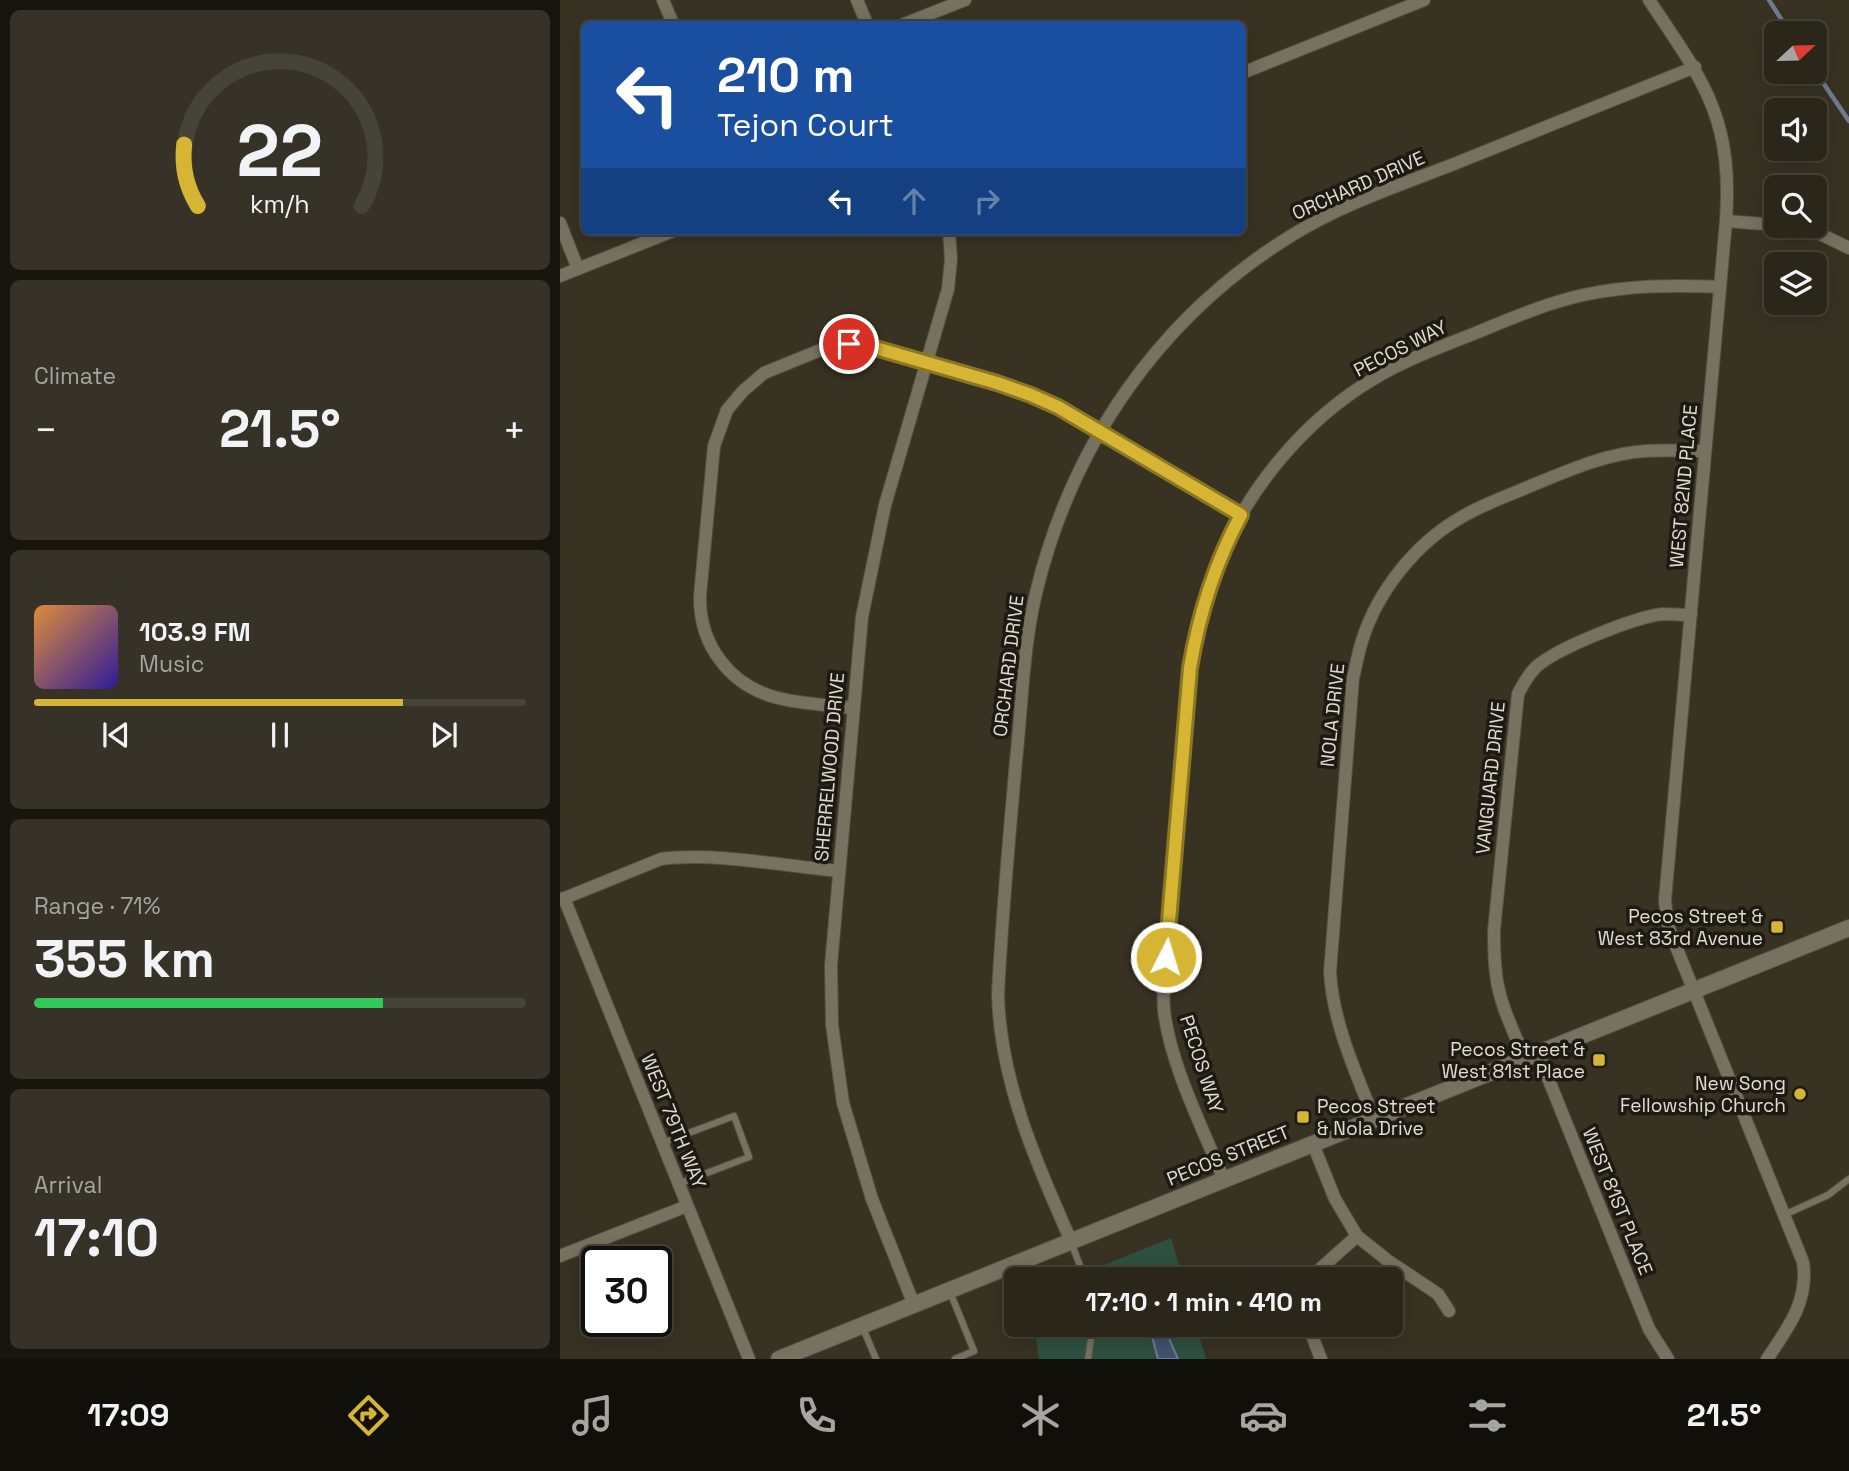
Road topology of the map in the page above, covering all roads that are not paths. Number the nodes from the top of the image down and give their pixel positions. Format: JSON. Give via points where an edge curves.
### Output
{"nodes":[{"id":1,"x":663,"y":0,"type":"edge"},
{"id":2,"x":857,"y":0,"type":"edge"},
{"id":3,"x":965,"y":0,"type":"edge"},
{"id":4,"x":1424,"y":0,"type":"edge"},
{"id":5,"x":1649,"y":0,"type":"edge"},
{"id":6,"x":672,"y":21,"type":"edge"},
{"id":7,"x":866,"y":21,"type":"edge"},
{"id":8,"x":912,"y":21,"type":"edge"},
{"id":9,"x":1695,"y":67,"type":"junction"},
{"id":10,"x":1246,"y":71,"type":"edge"},
{"id":11,"x":1726,"y":221,"type":"junction"},
{"id":12,"x":560,"y":223,"type":"edge"},
{"id":13,"x":1764,"y":224,"type":"edge"},
{"id":14,"x":663,"y":235,"type":"edge"},
{"id":15,"x":949,"y":235,"type":"edge"},
{"id":16,"x":1827,"y":237,"type":"edge"},
{"id":17,"x":1849,"y":248,"type":"edge"},
{"id":18,"x":578,"y":269,"type":"junction"},
{"id":19,"x":560,"y":276,"type":"edge"},
{"id":20,"x":1720,"y":287,"type":"junction"},
{"id":21,"x":926,"y":363,"type":"junction"},
{"id":22,"x":1098,"y":432,"type":"junction"},
{"id":23,"x":1705,"y":451,"type":"junction"},
{"id":24,"x":1241,"y":515,"type":"junction"},
{"id":25,"x":1691,"y":615,"type":"junction"},
{"id":26,"x":853,"y":708,"type":"junction"},
{"id":27,"x":839,"y":872,"type":"junction"},
{"id":28,"x":562,"y":899,"type":"edge"},
{"id":29,"x":1849,"y":928,"type":"edge"},
{"id":30,"x":1694,"y":990,"type":"junction"},
{"id":31,"x":1531,"y":1056,"type":"junction"},
{"id":32,"x":1374,"y":1119,"type":"junction"},
{"id":33,"x":662,"y":1143,"type":"junction"},
{"id":34,"x":1313,"y":1144,"type":"junction"},
{"id":35,"x":1849,"y":1179,"type":"edge"},
{"id":36,"x":1224,"y":1180,"type":"junction"},
{"id":37,"x":678,"y":1184,"type":"junction"},
{"id":38,"x":687,"y":1206,"type":"junction"},
{"id":39,"x":1784,"y":1215,"type":"junction"},
{"id":40,"x":1357,"y":1236,"type":"junction"},
{"id":41,"x":1071,"y":1241,"type":"junction"},
{"id":42,"x":560,"y":1256,"type":"edge"},
{"id":43,"x":1081,"y":1267,"type":"edge"},
{"id":44,"x":1322,"y":1267,"type":"edge"},
{"id":45,"x":949,"y":1291,"type":"junction"},
{"id":46,"x":914,"y":1305,"type":"junction"},
{"id":47,"x":1448,"y":1311,"type":"dead end"},
{"id":48,"x":862,"y":1326,"type":"junction"},
{"id":49,"x":1091,"y":1337,"type":"edge"},
{"id":50,"x":1313,"y":1337,"type":"edge"},
{"id":51,"x":749,"y":1359,"type":"edge"},
{"id":52,"x":779,"y":1359,"type":"edge"},
{"id":53,"x":876,"y":1359,"type":"edge"},
{"id":54,"x":955,"y":1359,"type":"edge"},
{"id":55,"x":1088,"y":1359,"type":"edge"},
{"id":56,"x":1321,"y":1359,"type":"edge"},
{"id":57,"x":1668,"y":1359,"type":"edge"},
{"id":58,"x":1767,"y":1359,"type":"edge"}],
"edges":[{"from":1,"to":6,"type":"street"},
{"from":2,"to":7,"type":"street"},
{"from":3,"to":8,"type":"street"},
{"from":4,"to":10,"type":"street"},
{"from":5,"to":9,"type":"street","name":"WEST 82ND PLACE"},
{"from":9,"to":11,"type":"street","name":"WEST 82ND PLACE","via":[[1716,112],[1726,151]]},
{"from":9,"to":22,"type":"street","name":"ORCHARD DRIVE","via":[[1396,187],[1294,234],[1246,267],[1169,337]]},
{"from":11,"to":13,"type":"street"},
{"from":11,"to":20,"type":"street","name":"WEST 82ND PLACE"},
{"from":12,"to":18,"type":"street"},
{"from":14,"to":18,"type":"street"},
{"from":15,"to":21,"type":"street","name":"SHERRELWOOD DRIVE","via":[[948,289]]},
{"from":16,"to":17,"type":"street"},
{"from":18,"to":19,"type":"street"},
{"from":20,"to":23,"type":"street","name":"WEST 82ND PLACE"},
{"from":20,"to":24,"type":"street","name":"PECOS WAY","via":[[1644,286],[1585,294],[1413,358],[1374,378],[1308,430]]},
{"from":21,"to":22,"type":"street","via":[[1031,395]]},
{"from":21,"to":26,"type":"street","name":"SHERRELWOOD DRIVE","via":[[873,555]]},
{"from":21,"to":26,"type":"street","via":[[858,344],[818,351],[751,383],[727,410],[714,446],[699,611],[712,649],[725,667],[754,689],[796,702]]},
{"from":22,"to":24,"type":"street"},
{"from":22,"to":41,"type":"street","name":"ORCHARD DRIVE","via":[[1054,530],[1031,617],[998,994],[1009,1078]]},
{"from":23,"to":25,"type":"street","name":"WEST 82ND PLACE"},
{"from":23,"to":32,"type":"street","name":"NOLA DRIVE","via":[[1622,454],[1478,508],[1446,526],[1419,550],[1388,589],[1371,620],[1353,678],[1330,972],[1345,1043]]},
{"from":24,"to":36,"type":"street","name":"PECOS WAY","via":[[1216,567],[1190,668],[1163,985],[1168,1035],[1177,1064]]},
{"from":25,"to":30,"type":"street","name":"WEST 82ND PLACE","via":[[1665,900],[1671,934]]},
{"from":25,"to":31,"type":"street","name":"VANGUARD DRIVE","via":[[1651,617],[1583,641],[1537,666],[1518,694],[1494,956],[1501,998]]},
{"from":26,"to":27,"type":"street","name":"SHERRELWOOD DRIVE"},
{"from":27,"to":28,"type":"street","via":[[679,857],[661,859]]},
{"from":27,"to":46,"type":"street","name":"SHERRELWOOD DRIVE","via":[[831,985],[836,1065],[853,1142]]},
{"from":28,"to":33,"type":"street","name":"WEST 79TH WAY"},
{"from":29,"to":30,"type":"main road","name":"PECOS STREET"},
{"from":30,"to":31,"type":"main road","name":"PECOS STREET"},
{"from":30,"to":39,"type":"street","name":"WEST 82ND PLACE"},
{"from":31,"to":32,"type":"main road","name":"PECOS STREET"},
{"from":31,"to":57,"type":"street","name":"WEST 81ST PLACE","via":[[1648,1329]]},
{"from":32,"to":34,"type":"main road","name":"PECOS STREET"},
{"from":33,"to":37,"type":"street","name":"WEST 79TH WAY"},
{"from":33,"to":37,"type":"lane","via":[[734,1116],[749,1157]]},
{"from":34,"to":36,"type":"main road","name":"PECOS STREET"},
{"from":34,"to":40,"type":"street","via":[[1335,1199]]},
{"from":35,"to":39,"type":"lane","via":[[1828,1195]]},
{"from":36,"to":41,"type":"main road","name":"PECOS STREET"},
{"from":37,"to":38,"type":"street","name":"WEST 79TH WAY"},
{"from":38,"to":42,"type":"street"},
{"from":38,"to":51,"type":"street","name":"WEST 79TH WAY"},
{"from":39,"to":58,"type":"street","name":"WEST 82ND PLACE","via":[[1803,1262],[1804,1283],[1799,1307]]},
{"from":40,"to":44,"type":"street"},
{"from":40,"to":47,"type":"street","via":[[1438,1294]]},
{"from":41,"to":43,"type":"lane"},
{"from":41,"to":45,"type":"main road","name":"PECOS STREET"},
{"from":45,"to":46,"type":"main road","name":"PECOS STREET"},
{"from":45,"to":54,"type":"lane","via":[[974,1351]]},
{"from":46,"to":48,"type":"main road","name":"PECOS STREET"},
{"from":48,"to":52,"type":"main road","name":"PECOS STREET"},
{"from":48,"to":53,"type":"lane"},
{"from":49,"to":55,"type":"lane"},
{"from":50,"to":56,"type":"street"}]}
